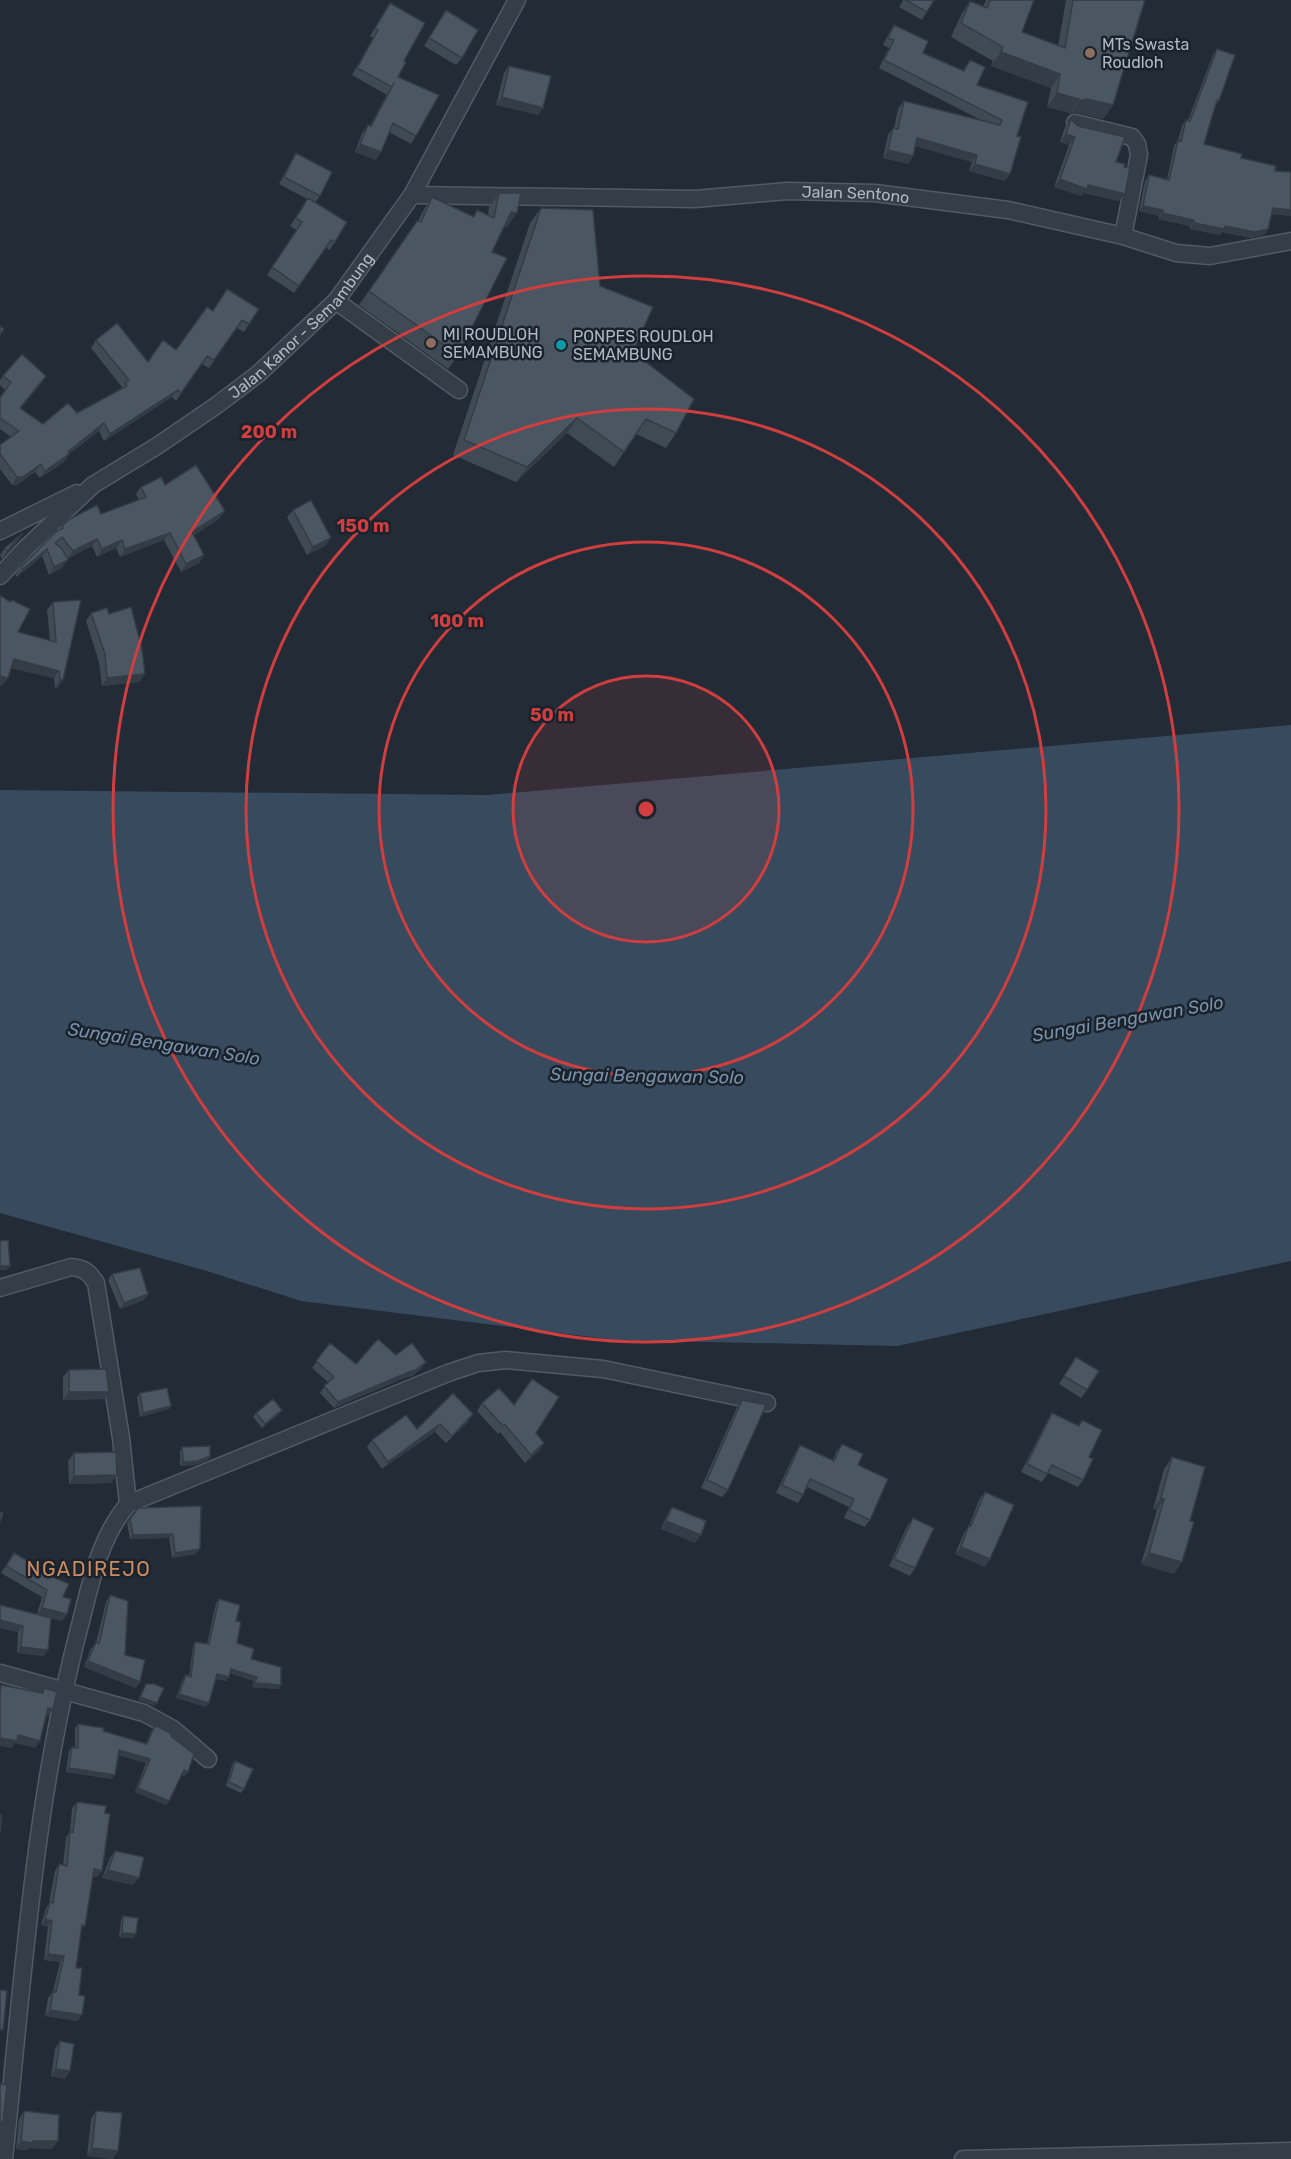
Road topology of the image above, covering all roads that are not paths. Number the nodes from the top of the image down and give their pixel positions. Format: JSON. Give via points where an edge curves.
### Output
{"nodes":[{"id":1,"x":517,"y":0,"type":"edge"},
{"id":2,"x":1075,"y":123,"type":"edge"},
{"id":3,"x":412,"y":195,"type":"junction"},
{"id":4,"x":1123,"y":236,"type":"junction"},
{"id":5,"x":1291,"y":241,"type":"edge"},
{"id":6,"x":336,"y":301,"type":"junction"},
{"id":7,"x":459,"y":390,"type":"dead end"},
{"id":8,"x":93,"y":485,"type":"junction"},
{"id":9,"x":0,"y":531,"type":"edge"},
{"id":10,"x":0,"y":576,"type":"edge"},
{"id":11,"x":0,"y":1288,"type":"edge"},
{"id":12,"x":767,"y":1402,"type":"dead end"},
{"id":13,"x":128,"y":1504,"type":"junction"},
{"id":14,"x":0,"y":1673,"type":"edge"},
{"id":15,"x":63,"y":1689,"type":"junction"},
{"id":16,"x":208,"y":1759,"type":"dead end"},
{"id":17,"x":1291,"y":2151,"type":"edge"},
{"id":18,"x":4,"y":2159,"type":"edge"},
{"id":19,"x":963,"y":2159,"type":"edge"}],
"edges":[{"from":1,"to":3,"type":"street","name":"Jalan Kanor - Semambung"},
{"from":2,"to":4,"type":"street","via":[[1132,137],[1137,144],[1139,155]]},
{"from":3,"to":4,"type":"street","name":"Jalan Sentono","via":[[695,199],[787,191],[875,194],[1008,210]]},
{"from":3,"to":6,"type":"street","name":"Jalan Kanor - Semambung"},
{"from":4,"to":5,"type":"street","name":"Jalan Sentono","via":[[1176,253],[1210,256]]},
{"from":6,"to":7,"type":"street"},
{"from":6,"to":8,"type":"street","name":"Jalan Kanor - Semambung","via":[[258,374],[157,446]]},
{"from":8,"to":9,"type":"street"},
{"from":8,"to":10,"type":"street","name":"Jalan Kanor - Semambung"},
{"from":11,"to":13,"type":"street","via":[[71,1267],[90,1272],[98,1294]]},
{"from":12,"to":13,"type":"street","via":[[603,1369],[506,1360],[478,1363]]},
{"from":13,"to":15,"type":"street","via":[[114,1520],[98,1557]]},
{"from":14,"to":15,"type":"street"},
{"from":15,"to":16,"type":"street","via":[[144,1713],[173,1729]]},
{"from":15,"to":18,"type":"street","via":[[41,1828]]},
{"from":17,"to":19,"type":"street"}]}
